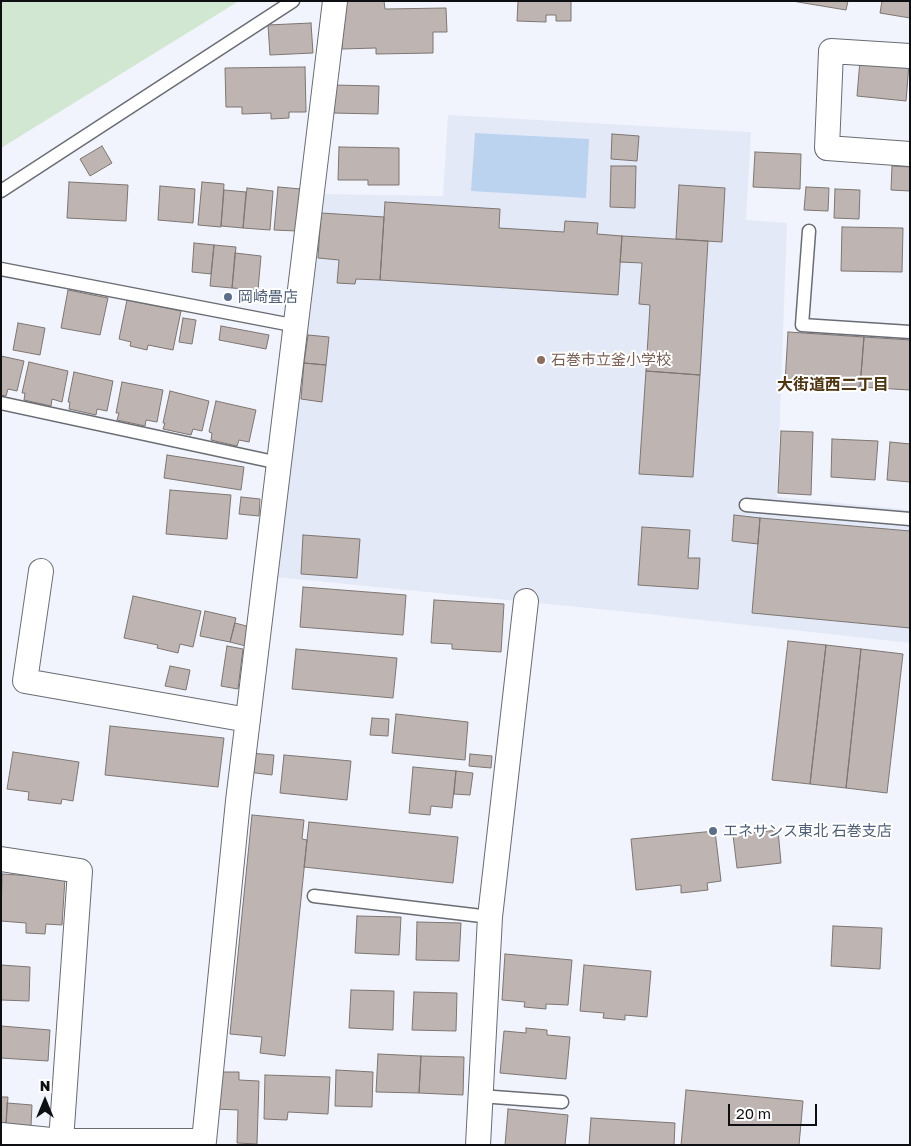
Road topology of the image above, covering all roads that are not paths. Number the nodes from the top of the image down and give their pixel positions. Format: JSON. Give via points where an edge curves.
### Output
{"nodes":[{"id":1,"x":294,"y":1,"type":"edge"},
{"id":2,"x":335,"y":1,"type":"edge"},
{"id":3,"x":910,"y":56,"type":"edge"},
{"id":4,"x":910,"y":154,"type":"edge"},
{"id":5,"x":1,"y":191,"type":"edge"},
{"id":6,"x":809,"y":231,"type":"dead end"},
{"id":7,"x":1,"y":269,"type":"edge"},
{"id":8,"x":297,"y":326,"type":"junction"},
{"id":9,"x":910,"y":332,"type":"edge"},
{"id":10,"x":1,"y":403,"type":"edge"},
{"id":11,"x":280,"y":463,"type":"junction"},
{"id":12,"x":746,"y":505,"type":"dead end"},
{"id":13,"x":910,"y":519,"type":"edge"},
{"id":14,"x":41,"y":571,"type":"dead end"},
{"id":15,"x":526,"y":601,"type":"dead end"},
{"id":16,"x":248,"y":720,"type":"junction"},
{"id":17,"x":1,"y":860,"type":"edge"},
{"id":18,"x":314,"y":896,"type":"dead end"},
{"id":19,"x":490,"y":917,"type":"junction"},
{"id":20,"x":480,"y":1096,"type":"junction"},
{"id":21,"x":562,"y":1102,"type":"dead end"},
{"id":22,"x":1,"y":1135,"type":"edge"},
{"id":23,"x":61,"y":1143,"type":"edge"},
{"id":24,"x":478,"y":1145,"type":"edge"}],
"edges":[{"from":1,"to":5,"type":"lane"},
{"from":2,"to":8,"type":"street"},
{"from":3,"to":4,"type":"street","via":[[831,51],[827,148]]},
{"from":6,"to":9,"type":"lane","via":[[802,324]]},
{"from":7,"to":8,"type":"lane"},
{"from":8,"to":11,"type":"street"},
{"from":10,"to":11,"type":"lane"},
{"from":11,"to":16,"type":"street"},
{"from":12,"to":13,"type":"lane"},
{"from":14,"to":16,"type":"street","via":[[25,680]]},
{"from":15,"to":19,"type":"street"},
{"from":16,"to":23,"type":"street","via":[[204,1141]]},
{"from":17,"to":23,"type":"street","via":[[80,871]]},
{"from":18,"to":19,"type":"lane"},
{"from":19,"to":20,"type":"street"},
{"from":20,"to":21,"type":"lane"},
{"from":20,"to":24,"type":"street"},
{"from":22,"to":23,"type":"street"}]}
